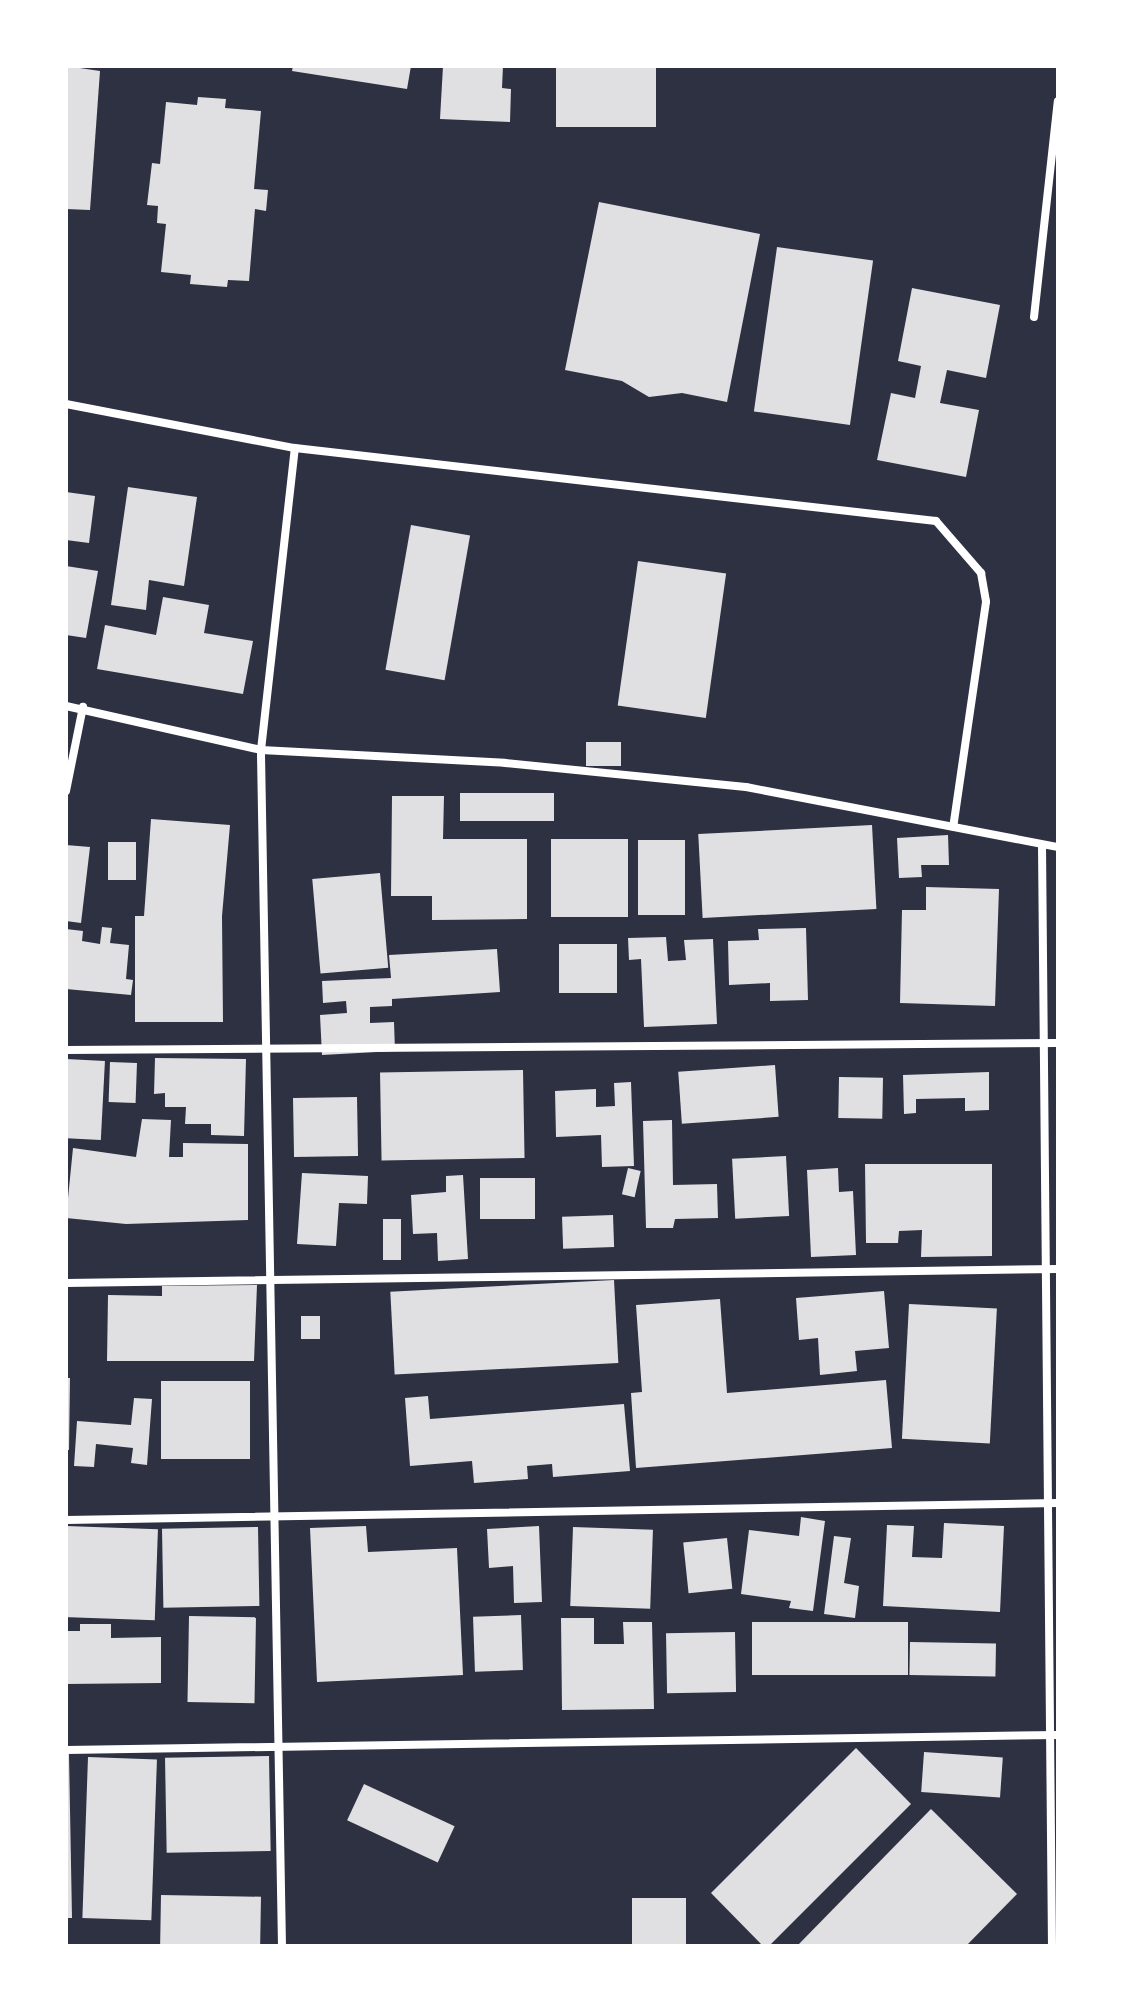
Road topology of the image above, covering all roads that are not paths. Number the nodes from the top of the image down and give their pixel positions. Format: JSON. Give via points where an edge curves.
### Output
{"nodes":[{"id":1,"x":1058,"y":101,"type":"edge"},
{"id":2,"x":1034,"y":317,"type":"dead end"},
{"id":3,"x":66,"y":404,"type":"edge"},
{"id":4,"x":295,"y":448,"type":"junction"},
{"id":5,"x":66,"y":706,"type":"edge"},
{"id":6,"x":83,"y":707,"type":"junction"},
{"id":7,"x":261,"y":750,"type":"junction"},
{"id":8,"x":66,"y":791,"type":"edge"},
{"id":9,"x":953,"y":827,"type":"junction"},
{"id":10,"x":1042,"y":845,"type":"junction"},
{"id":11,"x":1058,"y":847,"type":"edge"},
{"id":12,"x":1044,"y":1043,"type":"junction"},
{"id":13,"x":1058,"y":1043,"type":"edge"},
{"id":14,"x":266,"y":1049,"type":"junction"},
{"id":15,"x":66,"y":1050,"type":"edge"},
{"id":16,"x":1045,"y":1269,"type":"junction"},
{"id":17,"x":1058,"y":1269,"type":"edge"},
{"id":18,"x":272,"y":1281,"type":"junction"},
{"id":19,"x":66,"y":1283,"type":"edge"},
{"id":20,"x":1053,"y":1503,"type":"edge"},
{"id":21,"x":275,"y":1518,"type":"junction"},
{"id":22,"x":66,"y":1520,"type":"edge"},
{"id":23,"x":1054,"y":1736,"type":"edge"},
{"id":24,"x":279,"y":1747,"type":"junction"},
{"id":25,"x":66,"y":1750,"type":"edge"},
{"id":26,"x":282,"y":1946,"type":"edge"},
{"id":27,"x":1052,"y":1946,"type":"edge"}],
"edges":[{"from":1,"to":2,"type":"street"},
{"from":3,"to":4,"type":"street"},
{"from":4,"to":7,"type":"street"},
{"from":4,"to":9,"type":"street","via":[[936,521],[981,573],[986,602]]},
{"from":5,"to":6,"type":"street"},
{"from":6,"to":7,"type":"street"},
{"from":6,"to":8,"type":"street"},
{"from":7,"to":9,"type":"street","via":[[505,763],[746,787]]},
{"from":7,"to":14,"type":"street"},
{"from":9,"to":10,"type":"street"},
{"from":10,"to":11,"type":"street"},
{"from":10,"to":12,"type":"street"},
{"from":12,"to":13,"type":"street"},
{"from":12,"to":14,"type":"street"},
{"from":12,"to":16,"type":"street"},
{"from":14,"to":15,"type":"street"},
{"from":14,"to":18,"type":"street"},
{"from":16,"to":17,"type":"street"},
{"from":16,"to":18,"type":"street"},
{"from":16,"to":20,"type":"street"},
{"from":18,"to":19,"type":"street"},
{"from":18,"to":21,"type":"street"},
{"from":20,"to":21,"type":"street"},
{"from":20,"to":23,"type":"street"},
{"from":21,"to":22,"type":"street"},
{"from":21,"to":24,"type":"street"},
{"from":23,"to":24,"type":"street"},
{"from":23,"to":27,"type":"street"},
{"from":24,"to":25,"type":"street"},
{"from":24,"to":26,"type":"street"}]}
